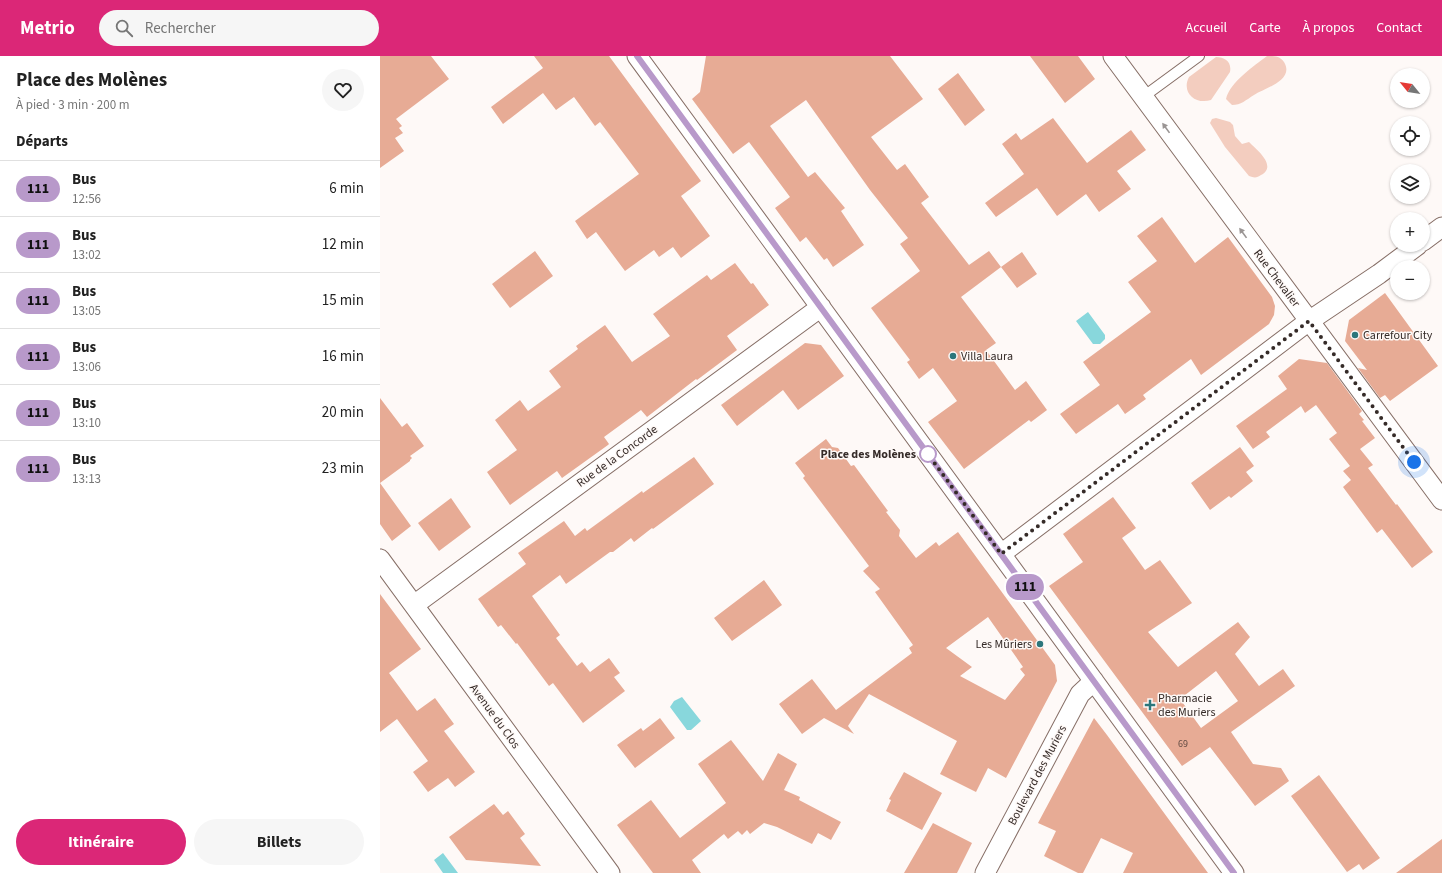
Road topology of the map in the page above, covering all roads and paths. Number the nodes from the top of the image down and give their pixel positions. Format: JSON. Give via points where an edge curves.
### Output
{"nodes":[{"id":1,"x":637,"y":56,"type":"edge"},
{"id":2,"x":1113,"y":56,"type":"edge"},
{"id":3,"x":1199,"y":56,"type":"edge"},
{"id":4,"x":1143,"y":97,"type":"junction"},
{"id":5,"x":1442,"y":227,"type":"edge"},
{"id":6,"x":1430,"y":236,"type":"edge"},
{"id":7,"x":1409,"y":252,"type":"edge"},
{"id":8,"x":821,"y":307,"type":"junction"},
{"id":9,"x":1309,"y":321,"type":"junction"},
{"id":10,"x":1442,"y":500,"type":"edge"},
{"id":11,"x":1001,"y":554,"type":"junction"},
{"id":12,"x":380,"y":558,"type":"edge"},
{"id":13,"x":414,"y":605,"type":"junction"},
{"id":14,"x":1094,"y":681,"type":"junction"},
{"id":15,"x":610,"y":873,"type":"edge"},
{"id":16,"x":985,"y":873,"type":"edge"},
{"id":17,"x":1233,"y":873,"type":"edge"}],
"edges":[{"from":1,"to":8,"type":"street"},
{"from":2,"to":4,"type":"street","name":"Rue Chevalier"},
{"from":3,"to":4,"type":"lane"},
{"from":9,"to":4,"type":"street","name":"Rue Chevalier","one_way":true},
{"from":5,"to":6,"type":"street"},
{"from":7,"to":9,"type":"street"},
{"from":8,"to":11,"type":"street"},
{"from":8,"to":13,"type":"street","name":"Rue de la Concorde"},
{"from":9,"to":10,"type":"street","name":"Rue Chevalier"},
{"from":9,"to":11,"type":"street"},
{"from":11,"to":14,"type":"street"},
{"from":12,"to":13,"type":"street","name":"Avenue du Clos"},
{"from":13,"to":15,"type":"street","name":"Avenue du Clos"},
{"from":14,"to":16,"type":"street","name":"Boulevard des Muriers","via":[[1080,694]]},
{"from":14,"to":17,"type":"street"}]}
